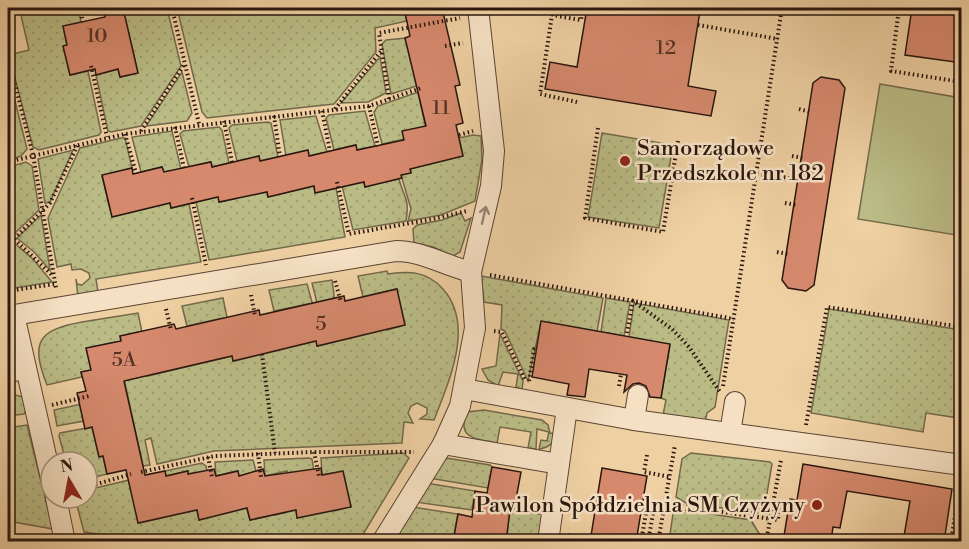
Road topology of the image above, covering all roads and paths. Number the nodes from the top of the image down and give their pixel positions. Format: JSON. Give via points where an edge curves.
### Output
{"nodes":[{"id":1,"x":80,"y":8,"type":"edge"},
{"id":2,"x":172,"y":8,"type":"edge"},
{"id":3,"x":478,"y":8,"type":"edge"},
{"id":4,"x":583,"y":8,"type":"edge"},
{"id":5,"x":782,"y":8,"type":"edge"},
{"id":6,"x":899,"y":8,"type":"edge"},
{"id":7,"x":445,"y":21,"type":"dead end"},
{"id":8,"x":83,"y":22,"type":"dead end"},
{"id":9,"x":698,"y":25,"type":"dead end"},
{"id":10,"x":778,"y":39,"type":"junction"},
{"id":11,"x":381,"y":51,"type":"junction"},
{"id":12,"x":8,"y":57,"type":"edge"},
{"id":13,"x":185,"y":63,"type":"junction"},
{"id":14,"x":91,"y":66,"type":"dead end"},
{"id":15,"x":962,"y":82,"type":"edge"},
{"id":16,"x":421,"y":88,"type":"dead end"},
{"id":17,"x":389,"y":99,"type":"junction"},
{"id":18,"x":577,"y":102,"type":"dead end"},
{"id":19,"x":369,"y":106,"type":"junction"},
{"id":20,"x":334,"y":109,"type":"junction"},
{"id":21,"x":799,"y":109,"type":"dead end"},
{"id":22,"x":321,"y":111,"type":"junction"},
{"id":23,"x":811,"y":112,"type":"dead end"},
{"id":24,"x":274,"y":116,"type":"junction"},
{"id":25,"x":224,"y":121,"type":"junction"},
{"id":26,"x":199,"y":124,"type":"junction"},
{"id":27,"x":175,"y":127,"type":"junction"},
{"id":28,"x":598,"y":128,"type":"dead end"},
{"id":29,"x":140,"y":131,"type":"junction"},
{"id":30,"x":125,"y":134,"type":"junction"},
{"id":31,"x":107,"y":137,"type":"junction"},
{"id":32,"x":678,"y":141,"type":"dead end"},
{"id":33,"x":78,"y":144,"type":"junction"},
{"id":34,"x":378,"y":146,"type":"dead end"},
{"id":35,"x":330,"y":151,"type":"dead end"},
{"id":36,"x":33,"y":155,"type":"junction"},
{"id":37,"x":792,"y":156,"type":"dead end"},
{"id":38,"x":280,"y":157,"type":"dead end"},
{"id":39,"x":803,"y":158,"type":"dead end"},
{"id":40,"x":8,"y":162,"type":"edge"},
{"id":41,"x":232,"y":162,"type":"dead end"},
{"id":42,"x":184,"y":168,"type":"dead end"},
{"id":43,"x":136,"y":173,"type":"dead end"},
{"id":44,"x":757,"y":174,"type":"junction"},
{"id":45,"x":789,"y":178,"type":"dead end"},
{"id":46,"x":337,"y":182,"type":"dead end"},
{"id":47,"x":192,"y":198,"type":"dead end"},
{"id":48,"x":785,"y":203,"type":"dead end"},
{"id":49,"x":796,"y":206,"type":"dead end"},
{"id":50,"x":476,"y":208,"type":"dead end"},
{"id":51,"x":42,"y":211,"type":"junction"},
{"id":52,"x":962,"y":230,"type":"edge"},
{"id":53,"x":8,"y":233,"type":"edge"},
{"id":54,"x":14,"y":238,"type":"junction"},
{"id":55,"x":8,"y":245,"type":"edge"},
{"id":56,"x":962,"y":250,"type":"edge"},
{"id":57,"x":777,"y":252,"type":"dead end"},
{"id":58,"x":788,"y":254,"type":"dead end"},
{"id":59,"x":471,"y":272,"type":"junction"},
{"id":60,"x":53,"y":276,"type":"junction"},
{"id":61,"x":209,"y":282,"type":"junction"},
{"id":62,"x":55,"y":284,"type":"junction"},
{"id":63,"x":336,"y":286,"type":"dead end"},
{"id":64,"x":8,"y":291,"type":"edge"},
{"id":65,"x":57,"y":292,"type":"dead end"},
{"id":66,"x":252,"y":298,"type":"dead end"},
{"id":67,"x":633,"y":301,"type":"junction"},
{"id":68,"x":341,"y":302,"type":"dead end"},
{"id":69,"x":11,"y":315,"type":"edge"},
{"id":70,"x":167,"y":316,"type":"dead end"},
{"id":71,"x":255,"y":316,"type":"dead end"},
{"id":72,"x":734,"y":319,"type":"junction"},
{"id":73,"x":962,"y":327,"type":"edge"},
{"id":74,"x":485,"y":329,"type":"dead end"},
{"id":75,"x":171,"y":330,"type":"dead end"},
{"id":76,"x":627,"y":333,"type":"dead end"},
{"id":77,"x":537,"y":349,"type":"dead end"},
{"id":78,"x":262,"y":354,"type":"dead end"},
{"id":79,"x":17,"y":371,"type":"edge"},
{"id":80,"x":464,"y":389,"type":"junction"},
{"id":81,"x":638,"y":395,"type":"dead end"},
{"id":82,"x":89,"y":396,"type":"dead end"},
{"id":83,"x":735,"y":402,"type":"dead end"},
{"id":84,"x":49,"y":406,"type":"dead end"},
{"id":85,"x":567,"y":408,"type":"junction"},
{"id":86,"x":634,"y":420,"type":"junction"},
{"id":87,"x":678,"y":426,"type":"junction"},
{"id":88,"x":730,"y":433,"type":"junction"},
{"id":89,"x":804,"y":441,"type":"junction"},
{"id":90,"x":42,"y":450,"type":"edge"},
{"id":91,"x":439,"y":450,"type":"junction"},
{"id":92,"x":314,"y":452,"type":"junction"},
{"id":93,"x":258,"y":453,"type":"junction"},
{"id":94,"x":275,"y":453,"type":"junction"},
{"id":95,"x":647,"y":455,"type":"dead end"},
{"id":96,"x":208,"y":457,"type":"junction"},
{"id":97,"x":781,"y":459,"type":"dead end"},
{"id":98,"x":559,"y":464,"type":"junction"},
{"id":99,"x":962,"y":465,"type":"edge"},
{"id":100,"x":141,"y":472,"type":"dead end"},
{"id":101,"x":130,"y":474,"type":"dead end"},
{"id":102,"x":319,"y":476,"type":"dead end"},
{"id":103,"x":212,"y":477,"type":"dead end"},
{"id":104,"x":261,"y":477,"type":"dead end"},
{"id":105,"x":670,"y":477,"type":"junction"},
{"id":106,"x":962,"y":477,"type":"edge"},
{"id":107,"x":99,"y":483,"type":"edge"},
{"id":108,"x":655,"y":502,"type":"junction"},
{"id":109,"x":666,"y":503,"type":"junction"},
{"id":110,"x":58,"y":510,"type":"edge"},
{"id":111,"x":788,"y":511,"type":"dead end"},
{"id":112,"x":770,"y":520,"type":"junction"},
{"id":113,"x":65,"y":542,"type":"edge"},
{"id":114,"x":382,"y":542,"type":"edge"},
{"id":115,"x":548,"y":542,"type":"edge"},
{"id":116,"x":641,"y":542,"type":"edge"},
{"id":117,"x":648,"y":542,"type":"edge"},
{"id":118,"x":658,"y":542,"type":"edge"},
{"id":119,"x":766,"y":542,"type":"edge"},
{"id":120,"x":951,"y":542,"type":"edge"}],
"edges":[{"from":1,"to":8,"type":"path"},
{"from":2,"to":13,"type":"path"},
{"from":59,"to":3,"type":"street","one_way":true,"via":[[491,186],[494,151]]},
{"from":4,"to":18,"type":"path","via":[[581,20],[552,15],[540,94]]},
{"from":5,"to":10,"type":"path"},
{"from":6,"to":15,"type":"path","via":[[891,71]]},
{"from":7,"to":11,"type":"path","via":[[379,33]]},
{"from":9,"to":10,"type":"path"},
{"from":10,"to":44,"type":"path"},
{"from":11,"to":17,"type":"path"},
{"from":11,"to":20,"type":"path"},
{"from":12,"to":36,"type":"path"},
{"from":13,"to":26,"type":"path"},
{"from":13,"to":29,"type":"path"},
{"from":14,"to":31,"type":"path"},
{"from":16,"to":17,"type":"path"},
{"from":17,"to":19,"type":"path"},
{"from":19,"to":20,"type":"path"},
{"from":19,"to":34,"type":"path"},
{"from":20,"to":22,"type":"path"},
{"from":21,"to":23,"type":"path"},
{"from":22,"to":24,"type":"path"},
{"from":22,"to":35,"type":"path"},
{"from":24,"to":25,"type":"path"},
{"from":24,"to":38,"type":"path"},
{"from":25,"to":26,"type":"path"},
{"from":25,"to":41,"type":"path"},
{"from":26,"to":27,"type":"path"},
{"from":27,"to":29,"type":"path"},
{"from":27,"to":42,"type":"path"},
{"from":28,"to":32,"type":"path","via":[[585,218],[663,232]]},
{"from":29,"to":30,"type":"path"},
{"from":30,"to":31,"type":"path"},
{"from":30,"to":43,"type":"path"},
{"from":31,"to":33,"type":"path"},
{"from":33,"to":36,"type":"path"},
{"from":33,"to":51,"type":"path","via":[[50,203]]},
{"from":36,"to":40,"type":"path"},
{"from":36,"to":51,"type":"path"},
{"from":37,"to":39,"type":"path"},
{"from":44,"to":45,"type":"path"},
{"from":44,"to":72,"type":"path"},
{"from":46,"to":50,"type":"path","via":[[349,234]]},
{"from":47,"to":61,"type":"path"},
{"from":48,"to":49,"type":"path"},
{"from":51,"to":54,"type":"path"},
{"from":51,"to":60,"type":"path"},
{"from":52,"to":56,"type":"path"},
{"from":53,"to":54,"type":"path"},
{"from":54,"to":55,"type":"path"},
{"from":54,"to":60,"type":"path"},
{"from":57,"to":58,"type":"path"},
{"from":59,"to":61,"type":"street","via":[[424,255],[396,251]]},
{"from":59,"to":67,"type":"path"},
{"from":59,"to":80,"type":"street","via":[[476,314]]},
{"from":60,"to":62,"type":"path"},
{"from":61,"to":69,"type":"street"},
{"from":62,"to":64,"type":"path"},
{"from":62,"to":65,"type":"path"},
{"from":63,"to":68,"type":"path"},
{"from":66,"to":71,"type":"path"},
{"from":67,"to":72,"type":"path"},
{"from":67,"to":72,"type":"path","via":[[672,329],[722,395]]},
{"from":67,"to":76,"type":"path"},
{"from":69,"to":79,"type":"street"},
{"from":70,"to":75,"type":"path"},
{"from":73,"to":89,"type":"path","via":[[827,307]]},
{"from":74,"to":77,"type":"path","via":[[502,332],[527,384]]},
{"from":78,"to":94,"type":"path"},
{"from":79,"to":90,"type":"street"},
{"from":80,"to":85,"type":"street"},
{"from":80,"to":91,"type":"street"},
{"from":81,"to":86,"type":"street"},
{"from":82,"to":84,"type":"path"},
{"from":83,"to":88,"type":"street"},
{"from":85,"to":86,"type":"street"},
{"from":85,"to":98,"type":"street"},
{"from":86,"to":87,"type":"street"},
{"from":87,"to":88,"type":"street"},
{"from":87,"to":105,"type":"path"},
{"from":88,"to":89,"type":"street"},
{"from":89,"to":99,"type":"street"},
{"from":91,"to":92,"type":"path"},
{"from":91,"to":98,"type":"street"},
{"from":91,"to":114,"type":"street"},
{"from":92,"to":94,"type":"path"},
{"from":92,"to":102,"type":"path"},
{"from":93,"to":94,"type":"path"},
{"from":93,"to":96,"type":"path"},
{"from":93,"to":104,"type":"path"},
{"from":95,"to":105,"type":"path","via":[[644,472]]},
{"from":96,"to":100,"type":"path"},
{"from":96,"to":103,"type":"path"},
{"from":97,"to":112,"type":"path"},
{"from":98,"to":115,"type":"street"},
{"from":101,"to":107,"type":"path"},
{"from":105,"to":109,"type":"path"},
{"from":106,"to":120,"type":"path"},
{"from":108,"to":109,"type":"path"},
{"from":108,"to":116,"type":"path","via":[[645,501]]},
{"from":108,"to":117,"type":"path"},
{"from":109,"to":112,"type":"path"},
{"from":109,"to":118,"type":"path"},
{"from":110,"to":113,"type":"street"},
{"from":111,"to":112,"type":"path","via":[[779,509],[778,520]]},
{"from":112,"to":119,"type":"path"}]}
